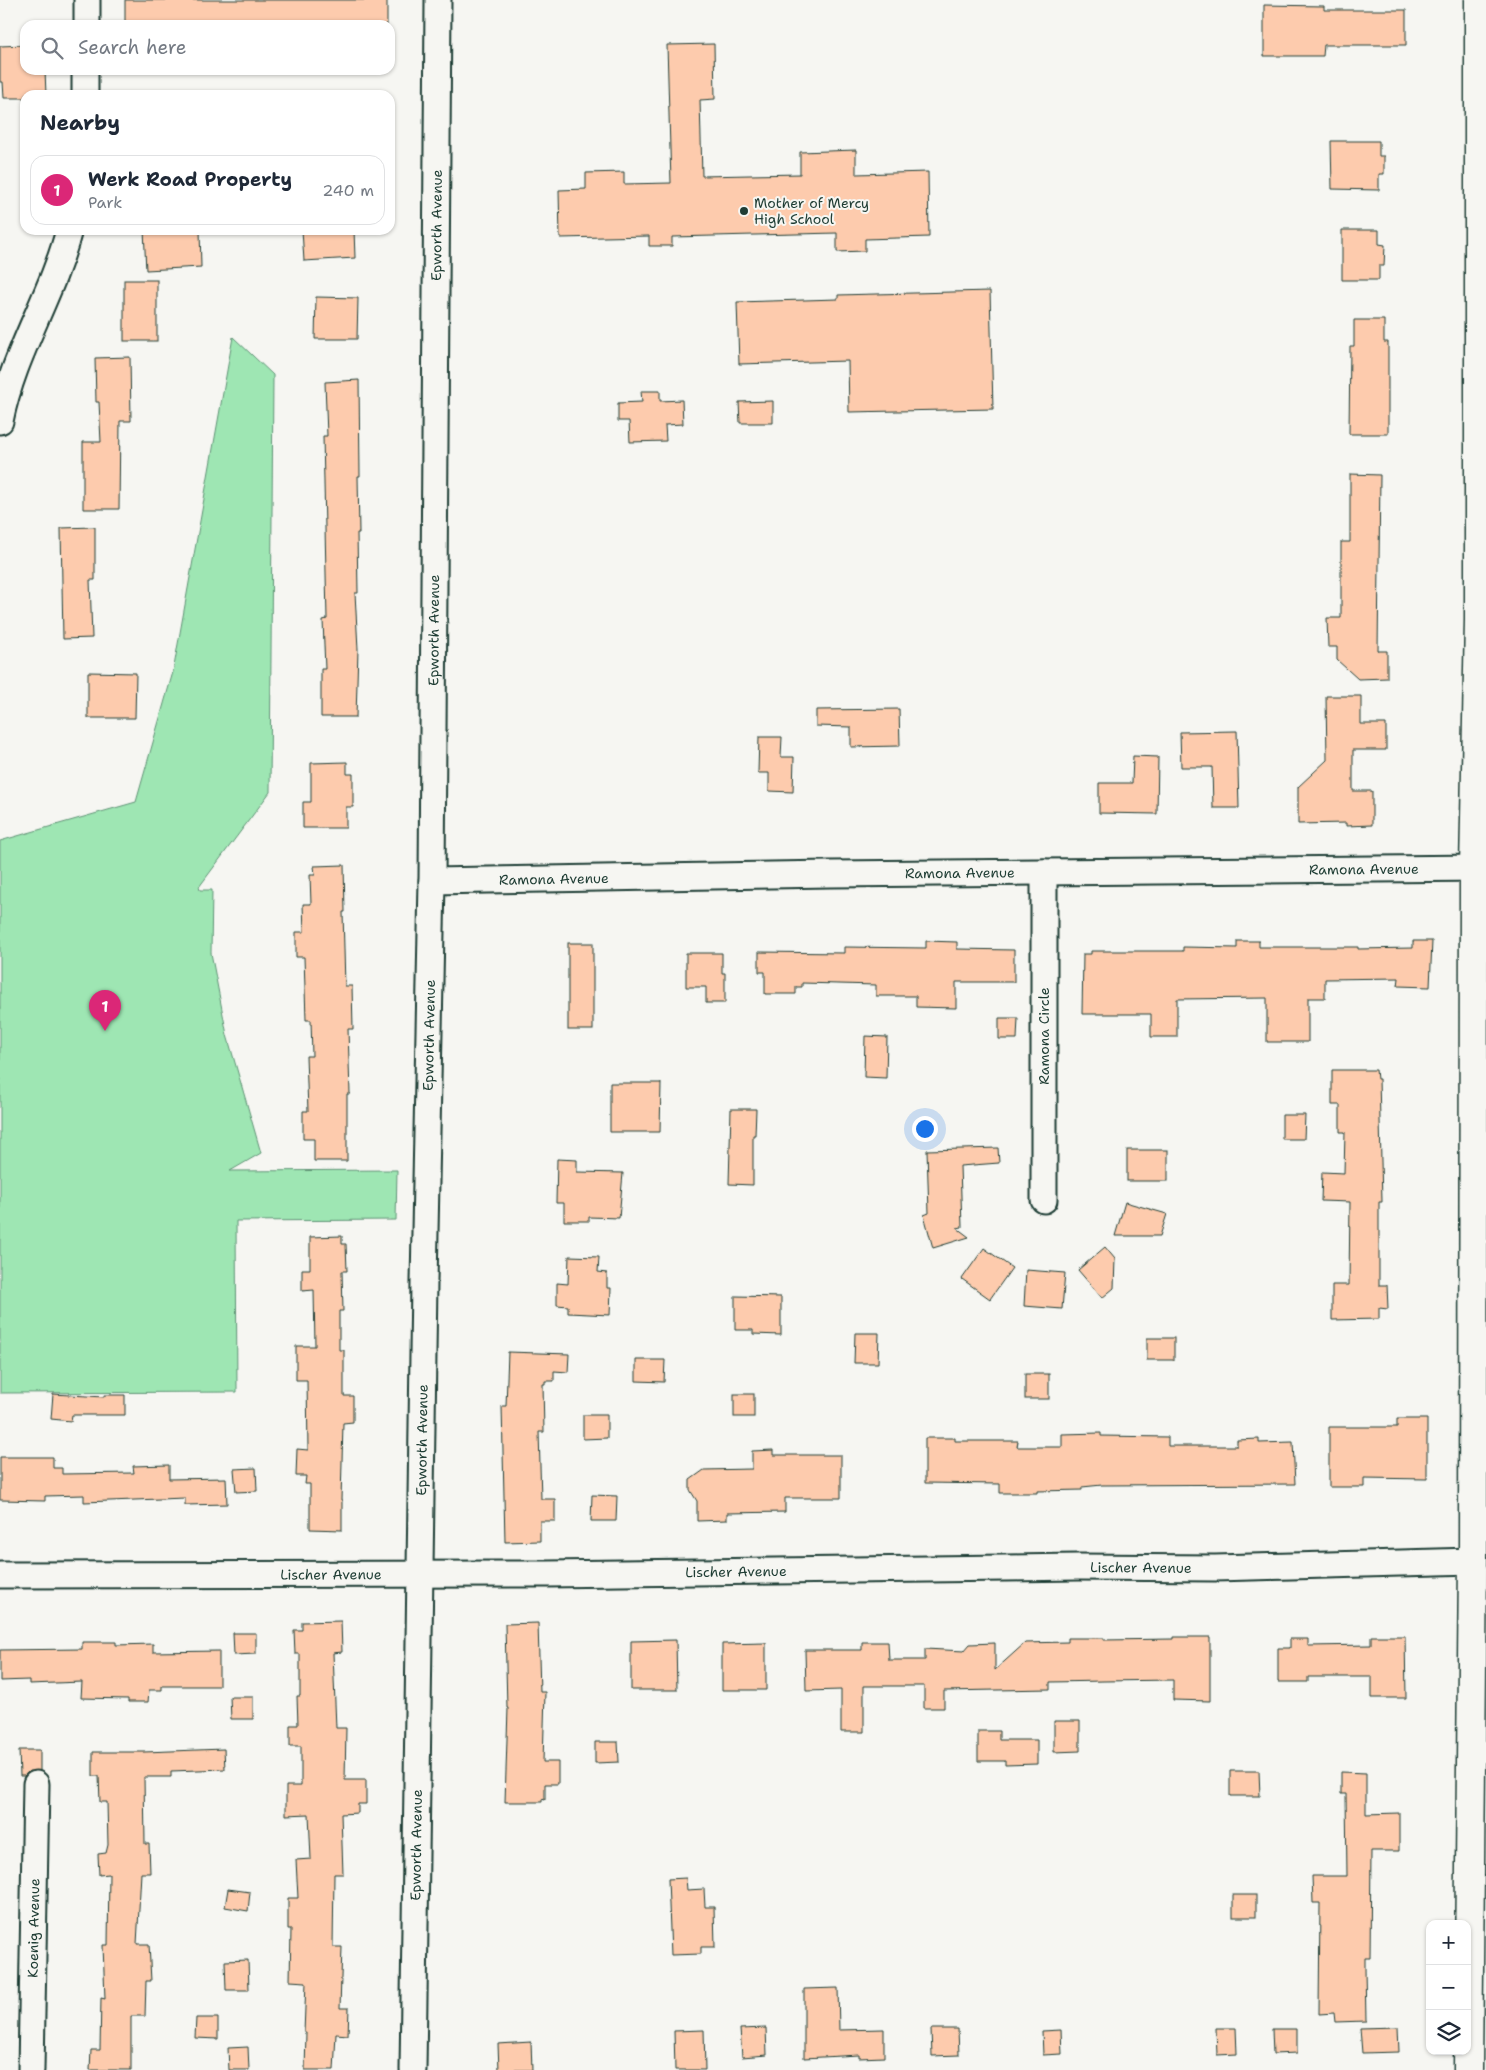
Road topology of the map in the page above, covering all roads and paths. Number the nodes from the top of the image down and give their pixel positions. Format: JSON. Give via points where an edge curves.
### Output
{"nodes":[{"id":1,"x":87,"y":0,"type":"edge"},
{"id":2,"x":438,"y":0,"type":"edge"},
{"id":3,"x":1479,"y":0,"type":"edge"},
{"id":4,"x":86,"y":20,"type":"edge"},
{"id":5,"x":86,"y":75,"type":"edge"},
{"id":6,"x":85,"y":90,"type":"edge"},
{"id":7,"x":68,"y":235,"type":"edge"},
{"id":8,"x":0,"y":421,"type":"edge"},
{"id":9,"x":1480,"y":868,"type":"edge"},
{"id":10,"x":1044,"y":872,"type":"junction"},
{"id":11,"x":432,"y":881,"type":"junction"},
{"id":12,"x":1044,"y":1200,"type":"dead end"},
{"id":13,"x":1473,"y":1561,"type":"junction"},
{"id":14,"x":420,"y":1574,"type":"junction"},
{"id":15,"x":0,"y":1575,"type":"edge"},
{"id":16,"x":36,"y":1784,"type":"dead end"},
{"id":17,"x":31,"y":2070,"type":"edge"},
{"id":18,"x":413,"y":2070,"type":"edge"},
{"id":19,"x":1468,"y":2070,"type":"edge"}],
"edges":[{"from":1,"to":4,"type":"street"},
{"from":2,"to":11,"type":"street","name":"Epworth Avenue"},
{"from":3,"to":9,"type":"street"},
{"from":5,"to":6,"type":"street"},
{"from":7,"to":8,"type":"street","via":[[46,296],[21,349]]},
{"from":9,"to":10,"type":"street","name":"Ramona Avenue"},
{"from":9,"to":13,"type":"street"},
{"from":10,"to":11,"type":"street","name":"Ramona Avenue"},
{"from":10,"to":12,"type":"street","name":"Ramona Circle"},
{"from":11,"to":14,"type":"street","name":"Epworth Avenue"},
{"from":13,"to":14,"type":"street","name":"Lischer Avenue","via":[[1216,1568]]},
{"from":13,"to":19,"type":"street"},
{"from":14,"to":15,"type":"street","name":"Lischer Avenue"},
{"from":14,"to":18,"type":"street","name":"Epworth Avenue"},
{"from":16,"to":17,"type":"street","name":"Koenig Avenue"}]}
